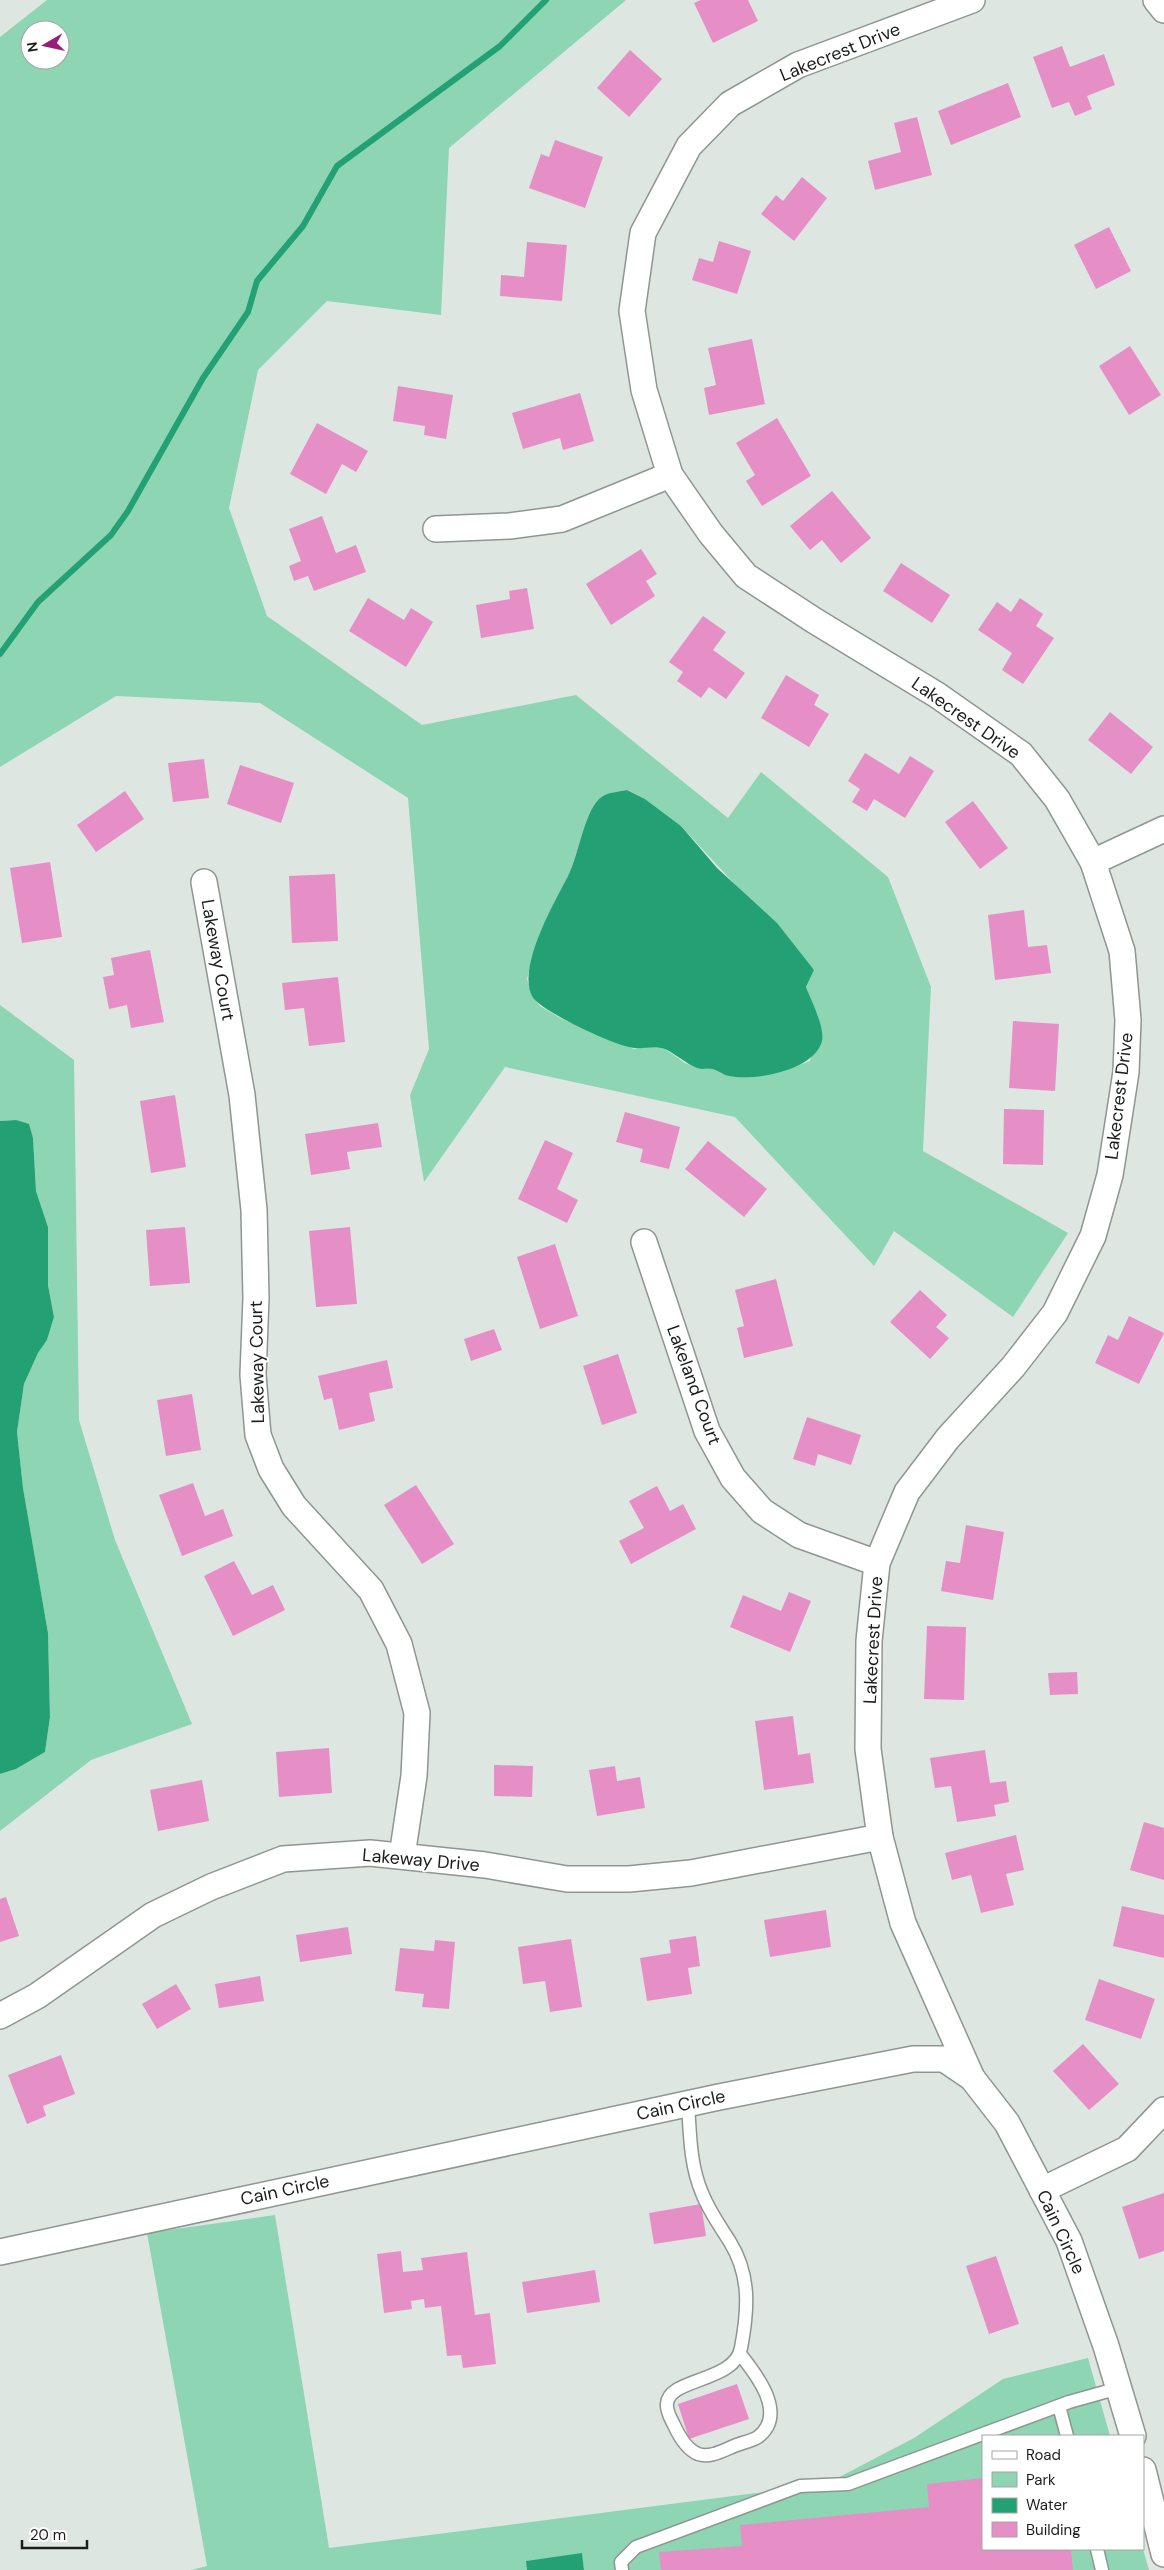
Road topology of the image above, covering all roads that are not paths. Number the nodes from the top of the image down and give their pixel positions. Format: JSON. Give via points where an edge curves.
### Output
{"nodes":[{"id":1,"x":972,"y":0,"type":"edge"},
{"id":2,"x":1156,"y":0,"type":"edge"},
{"id":3,"x":1164,"y":10,"type":"edge"},
{"id":4,"x":670,"y":475,"type":"junction"},
{"id":5,"x":436,"y":529,"type":"dead end"},
{"id":6,"x":1164,"y":828,"type":"edge"},
{"id":7,"x":1093,"y":862,"type":"junction"},
{"id":8,"x":204,"y":882,"type":"dead end"},
{"id":9,"x":644,"y":1242,"type":"dead end"},
{"id":10,"x":878,"y":1563,"type":"junction"},
{"id":11,"x":880,"y":1837,"type":"junction"},
{"id":12,"x":402,"y":1856,"type":"junction"},
{"id":13,"x":0,"y":2016,"type":"edge"},
{"id":14,"x":972,"y":2078,"type":"junction"},
{"id":15,"x":688,"y":2104,"type":"junction"},
{"id":16,"x":1164,"y":2110,"type":"edge"},
{"id":17,"x":1042,"y":2190,"type":"junction"},
{"id":18,"x":0,"y":2252,"type":"edge"},
{"id":19,"x":740,"y":2354,"type":"junction"},
{"id":20,"x":1119,"y":2388,"type":"junction"},
{"id":21,"x":1059,"y":2406,"type":"junction"},
{"id":22,"x":1067,"y":2435,"type":"edge"},
{"id":23,"x":1133,"y":2435,"type":"edge"},
{"id":24,"x":1144,"y":2474,"type":"edge"},
{"id":25,"x":1097,"y":2550,"type":"edge"},
{"id":26,"x":1164,"y":2554,"type":"edge"},
{"id":27,"x":622,"y":2570,"type":"edge"},
{"id":28,"x":1102,"y":2570,"type":"edge"}],
"edges":[{"from":1,"to":4,"type":"street","name":"Lakecrest Drive","via":[[798,65],[730,104],[690,146],[643,233],[632,311],[644,390]]},
{"from":2,"to":3,"type":"street"},
{"from":4,"to":5,"type":"street","via":[[562,519],[509,526]]},
{"from":4,"to":7,"type":"street","name":"Lakecrest Drive","via":[[746,576],[937,695],[1021,754],[1057,799]]},
{"from":6,"to":7,"type":"street"},
{"from":7,"to":10,"type":"street","name":"Lakecrest Drive","via":[[1122,952],[1128,1020],[1126,1072],[1111,1165],[1093,1236],[1055,1313],[1013,1368],[948,1438],[907,1492]]},
{"from":8,"to":12,"type":"street","name":"Lakeway Court","via":[[242,1095],[254,1210],[256,1298],[253,1375],[258,1435],[271,1470],[294,1506],[371,1590],[399,1644],[417,1713],[414,1776]]},
{"from":9,"to":10,"type":"street","name":"Lakeland Court","via":[[707,1431],[733,1478],[762,1512],[798,1535]]},
{"from":10,"to":11,"type":"street","name":"Lakecrest Drive","via":[[869,1641],[868,1749]]},
{"from":11,"to":12,"type":"street","name":"Lakeway Drive","via":[[691,1873],[629,1879],[567,1879],[485,1865]]},
{"from":11,"to":14,"type":"street","name":"Lakecrest Drive","via":[[904,1923]]},
{"from":12,"to":13,"type":"street","name":"Lakeway Drive","via":[[370,1853],[283,1859],[211,1887],[153,1915],[37,1996]]},
{"from":14,"to":15,"type":"street","name":"Cain Circle","via":[[944,2059],[913,2059]]},
{"from":14,"to":17,"type":"street","name":"Cain Circle","via":[[1006,2123]]},
{"from":15,"to":18,"type":"street","name":"Cain Circle"},
{"from":15,"to":19,"type":"lane","via":[[691,2148],[701,2192],[739,2259],[744,2280],[748,2300]]},
{"from":16,"to":17,"type":"street","via":[[1127,2149]]},
{"from":17,"to":20,"type":"street","name":"Cain Circle","via":[[1069,2241]]},
{"from":19,"to":19,"type":"lane","via":[[724,2371],[677,2389],[669,2396],[666,2404],[677,2431],[688,2448],[698,2454],[711,2455],[758,2437],[770,2417],[769,2402],[762,2385]]},
{"from":20,"to":21,"type":"lane"},
{"from":20,"to":23,"type":"street","name":"Cain Circle"},
{"from":21,"to":22,"type":"lane"},
{"from":21,"to":27,"type":"lane","via":[[848,2484],[800,2486],[654,2540],[636,2547],[621,2562]]},
{"from":24,"to":26,"type":"street"},
{"from":25,"to":28,"type":"lane"}]}
